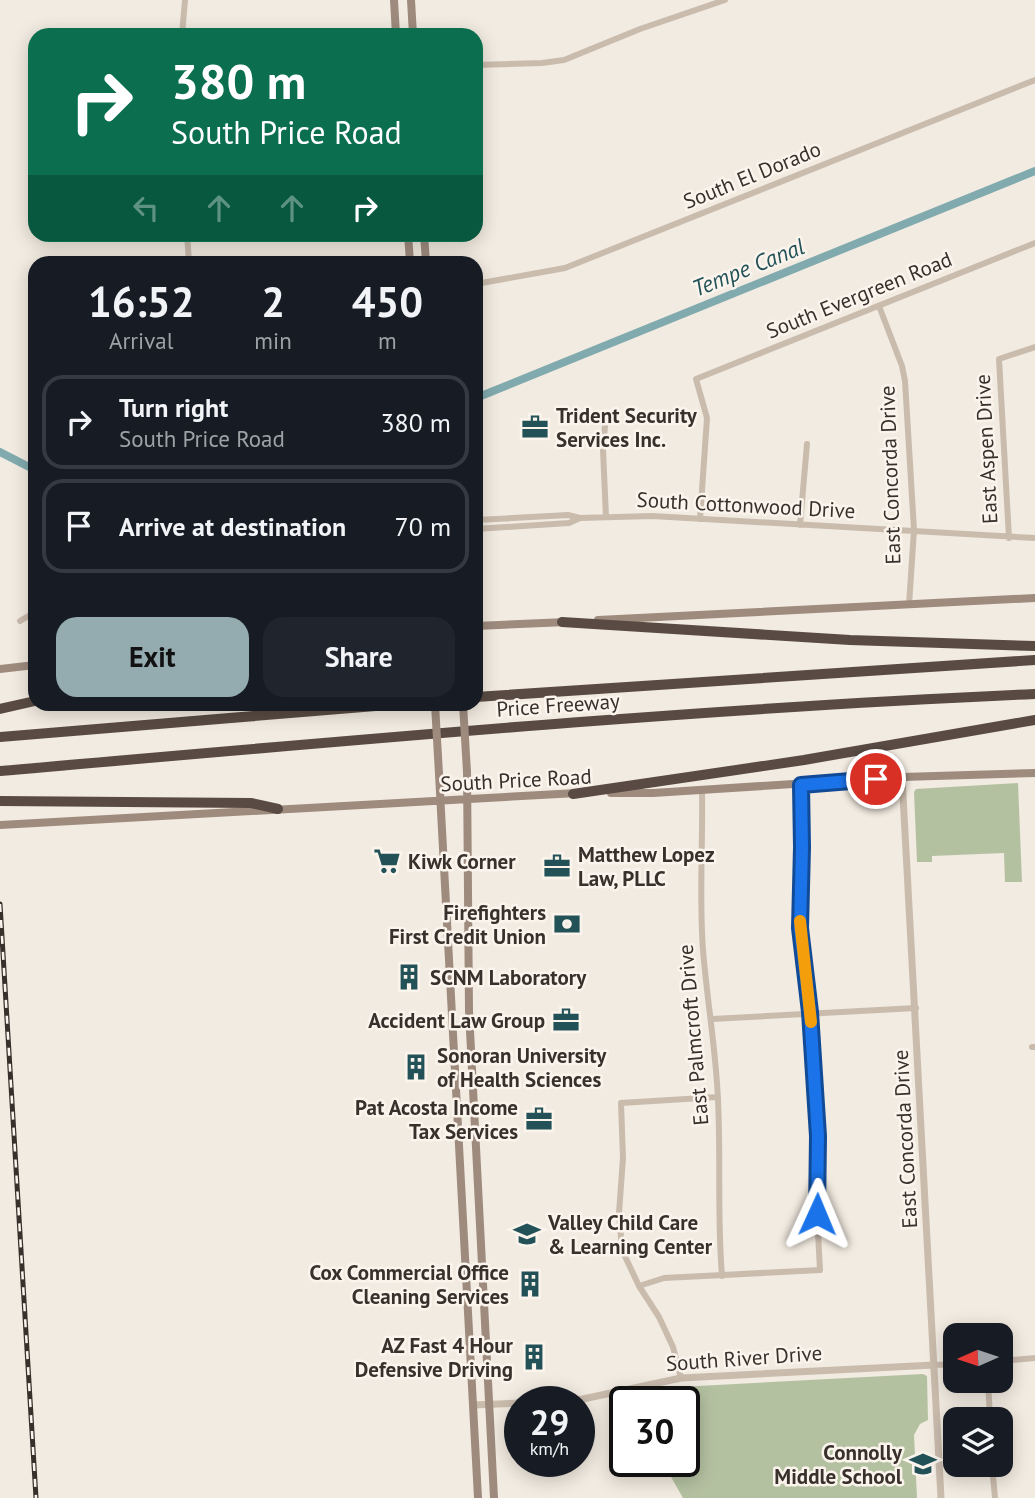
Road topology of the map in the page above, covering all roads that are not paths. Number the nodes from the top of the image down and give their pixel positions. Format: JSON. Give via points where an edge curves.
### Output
{"nodes":[{"id":1,"x":185,"y":0,"type":"edge"},
{"id":2,"x":394,"y":0,"type":"edge"},
{"id":3,"x":411,"y":0,"type":"edge"},
{"id":4,"x":725,"y":0,"type":"edge"},
{"id":5,"x":183,"y":28,"type":"edge"},
{"id":6,"x":396,"y":28,"type":"edge"},
{"id":7,"x":413,"y":28,"type":"edge"},
{"id":8,"x":483,"y":65,"type":"edge"},
{"id":9,"x":1035,"y":80,"type":"edge"},
{"id":10,"x":1035,"y":243,"type":"edge"},
{"id":11,"x":483,"y":283,"type":"edge"},
{"id":12,"x":879,"y":306,"type":"junction"},
{"id":13,"x":1035,"y":347,"type":"edge"},
{"id":14,"x":606,"y":426,"type":"dead end"},
{"id":15,"x":807,"y":444,"type":"dead end"},
{"id":16,"x":606,"y":517,"type":"junction"},
{"id":17,"x":520,"y":518,"type":"junction"},
{"id":18,"x":580,"y":518,"type":"junction"},
{"id":19,"x":700,"y":519,"type":"junction"},
{"id":20,"x":483,"y":520,"type":"edge"},
{"id":21,"x":800,"y":526,"type":"junction"},
{"id":22,"x":508,"y":527,"type":"junction"},
{"id":23,"x":483,"y":529,"type":"edge"},
{"id":24,"x":914,"y":530,"type":"junction"},
{"id":25,"x":1009,"y":538,"type":"junction"},
{"id":26,"x":1035,"y":538,"type":"edge"},
{"id":27,"x":1035,"y":598,"type":"edge"},
{"id":28,"x":909,"y":605,"type":"junction"},
{"id":29,"x":28,"y":616,"type":"edge"},
{"id":30,"x":20,"y":621,"type":"dead end"},
{"id":31,"x":562,"y":622,"type":"junction"},
{"id":32,"x":483,"y":626,"type":"edge"},
{"id":33,"x":1035,"y":646,"type":"edge"},
{"id":34,"x":1035,"y":660,"type":"edge"},
{"id":35,"x":28,"y":666,"type":"edge"},
{"id":36,"x":0,"y":669,"type":"edge"},
{"id":37,"x":1035,"y":694,"type":"edge"},
{"id":38,"x":483,"y":697,"type":"edge"},
{"id":39,"x":28,"y":703,"type":"edge"},
{"id":40,"x":0,"y":709,"type":"edge"},
{"id":41,"x":315,"y":711,"type":"edge"},
{"id":42,"x":435,"y":711,"type":"edge"},
{"id":43,"x":463,"y":711,"type":"edge"},
{"id":44,"x":1035,"y":720,"type":"edge"},
{"id":45,"x":0,"y":737,"type":"edge"},
{"id":46,"x":0,"y":771,"type":"edge"},
{"id":47,"x":1035,"y":773,"type":"edge"},
{"id":48,"x":902,"y":778,"type":"junction"},
{"id":49,"x":801,"y":785,"type":"junction"},
{"id":50,"x":702,"y":790,"type":"junction"},
{"id":51,"x":573,"y":794,"type":"junction"},
{"id":52,"x":468,"y":800,"type":"junction"},
{"id":53,"x":0,"y":801,"type":"edge"},
{"id":54,"x":441,"y":802,"type":"junction"},
{"id":55,"x":278,"y":809,"type":"junction"},
{"id":56,"x":0,"y":825,"type":"edge"},
{"id":57,"x":916,"y":1008,"type":"junction"},
{"id":58,"x":469,"y":1011,"type":"junction"},
{"id":59,"x":453,"y":1012,"type":"junction"},
{"id":60,"x":810,"y":1012,"type":"junction"},
{"id":61,"x":712,"y":1019,"type":"junction"},
{"id":62,"x":718,"y":1097,"type":"junction"},
{"id":63,"x":475,"y":1122,"type":"junction"},
{"id":64,"x":459,"y":1123,"type":"junction"},
{"id":65,"x":722,"y":1276,"type":"junction"},
{"id":66,"x":639,"y":1286,"type":"junction"},
{"id":67,"x":1035,"y":1358,"type":"edge"},
{"id":68,"x":1013,"y":1361,"type":"edge"},
{"id":69,"x":934,"y":1365,"type":"junction"},
{"id":70,"x":943,"y":1365,"type":"edge"},
{"id":71,"x":681,"y":1378,"type":"junction"},
{"id":72,"x":595,"y":1396,"type":"edge"},
{"id":73,"x":489,"y":1404,"type":"junction"},
{"id":74,"x":504,"y":1404,"type":"edge"},
{"id":75,"x":473,"y":1405,"type":"junction"},
{"id":76,"x":993,"y":1477,"type":"edge"},
{"id":77,"x":478,"y":1498,"type":"edge"},
{"id":78,"x":494,"y":1498,"type":"edge"},
{"id":79,"x":941,"y":1498,"type":"edge"},
{"id":80,"x":995,"y":1498,"type":"edge"}],
"edges":[{"from":1,"to":5,"type":"street"},
{"from":2,"to":6,"type":"main road"},
{"from":3,"to":7,"type":"main road"},
{"from":4,"to":8,"type":"street","via":[[564,60]]},
{"from":9,"to":11,"type":"street","name":"South El Dorado","via":[[565,268]]},
{"from":10,"to":12,"type":"street","name":"South Evergreen Road"},
{"from":12,"to":19,"type":"street","name":"South Evergreen Road","via":[[696,379],[706,418]]},
{"from":12,"to":24,"type":"street","name":"East Concorda Drive","via":[[905,381]]},
{"from":13,"to":25,"type":"street","name":"East Aspen Drive","via":[[999,359]]},
{"from":14,"to":16,"type":"street"},
{"from":15,"to":21,"type":"street"},
{"from":16,"to":18,"type":"street","name":"South Cottonwood Drive"},
{"from":16,"to":19,"type":"street","name":"South Cottonwood Drive"},
{"from":17,"to":18,"type":"street","name":"South Cottonwood Drive"},
{"from":17,"to":20,"type":"street","name":"South Cottonwood Drive"},
{"from":17,"to":22,"type":"street"},
{"from":18,"to":22,"type":"street","name":"South Cottonwood Drive","via":[[569,523]]},
{"from":19,"to":21,"type":"street","name":"South Cottonwood Drive"},
{"from":21,"to":24,"type":"street","name":"South Cottonwood Drive"},
{"from":22,"to":23,"type":"street","name":"South Cottonwood Drive"},
{"from":24,"to":25,"type":"street","name":"South Cottonwood Drive"},
{"from":24,"to":28,"type":"street","name":"East Concorda Drive"},
{"from":25,"to":26,"type":"street","name":"South Cottonwood Drive"},
{"from":27,"to":28,"type":"main road"},
{"from":28,"to":31,"type":"main road"},
{"from":29,"to":30,"type":"street"},
{"from":31,"to":32,"type":"main road"},
{"from":31,"to":33,"type":"highway"},
{"from":34,"to":38,"type":"highway","name":"Price Freeway"},
{"from":35,"to":36,"type":"main road"},
{"from":37,"to":46,"type":"highway","name":"Price Freeway","via":[[398,736]]},
{"from":39,"to":40,"type":"highway"},
{"from":41,"to":45,"type":"highway"},
{"from":42,"to":54,"type":"main road","bridge":true},
{"from":43,"to":52,"type":"main road","bridge":true},
{"from":44,"to":51,"type":"highway"},
{"from":47,"to":48,"type":"main road","name":"South Price Road"},
{"from":48,"to":49,"type":"main road","name":"South Price Road"},
{"from":48,"to":57,"type":"street","name":"East Concorda Drive"},
{"from":49,"to":50,"type":"main road","name":"South Price Road"},
{"from":49,"to":60,"type":"street","via":[[800,928]]},
{"from":50,"to":51,"type":"main road","name":"South Price Road"},
{"from":50,"to":61,"type":"street","name":"East Palmcroft Drive","via":[[703,953]]},
{"from":51,"to":52,"type":"main road","name":"South Price Road"},
{"from":52,"to":54,"type":"main road","name":"South Price Road"},
{"from":52,"to":58,"type":"main road"},
{"from":53,"to":55,"type":"highway","via":[[251,803]]},
{"from":54,"to":55,"type":"main road","name":"South Price Road"},
{"from":54,"to":59,"type":"main road"},
{"from":55,"to":56,"type":"main road","name":"South Price Road"},
{"from":57,"to":60,"type":"street"},
{"from":57,"to":69,"type":"street","name":"East Concorda Drive"},
{"from":58,"to":59,"type":"main road"},
{"from":58,"to":63,"type":"main road"},
{"from":59,"to":64,"type":"main road"},
{"from":60,"to":61,"type":"street"},
{"from":60,"to":65,"type":"street","via":[[820,1270]]},
{"from":61,"to":62,"type":"street","name":"East Palmcroft Drive"},
{"from":62,"to":65,"type":"street","name":"East Palmcroft Drive"},
{"from":62,"to":66,"type":"street","via":[[621,1103],[622,1250]]},
{"from":63,"to":64,"type":"main road"},
{"from":63,"to":73,"type":"main road"},
{"from":64,"to":75,"type":"main road"},
{"from":65,"to":66,"type":"street","via":[[664,1278]]},
{"from":66,"to":71,"type":"street","via":[[669,1338]]},
{"from":67,"to":68,"type":"street"},
{"from":69,"to":70,"type":"street","name":"South River Drive"},
{"from":69,"to":71,"type":"street","name":"South River Drive"},
{"from":69,"to":79,"type":"street","name":"East Concorda Drive"},
{"from":71,"to":72,"type":"street","name":"South River Drive"},
{"from":73,"to":74,"type":"street"},
{"from":73,"to":75,"type":"street"},
{"from":73,"to":78,"type":"main road"},
{"from":75,"to":77,"type":"main road"},
{"from":76,"to":80,"type":"street"}]}
